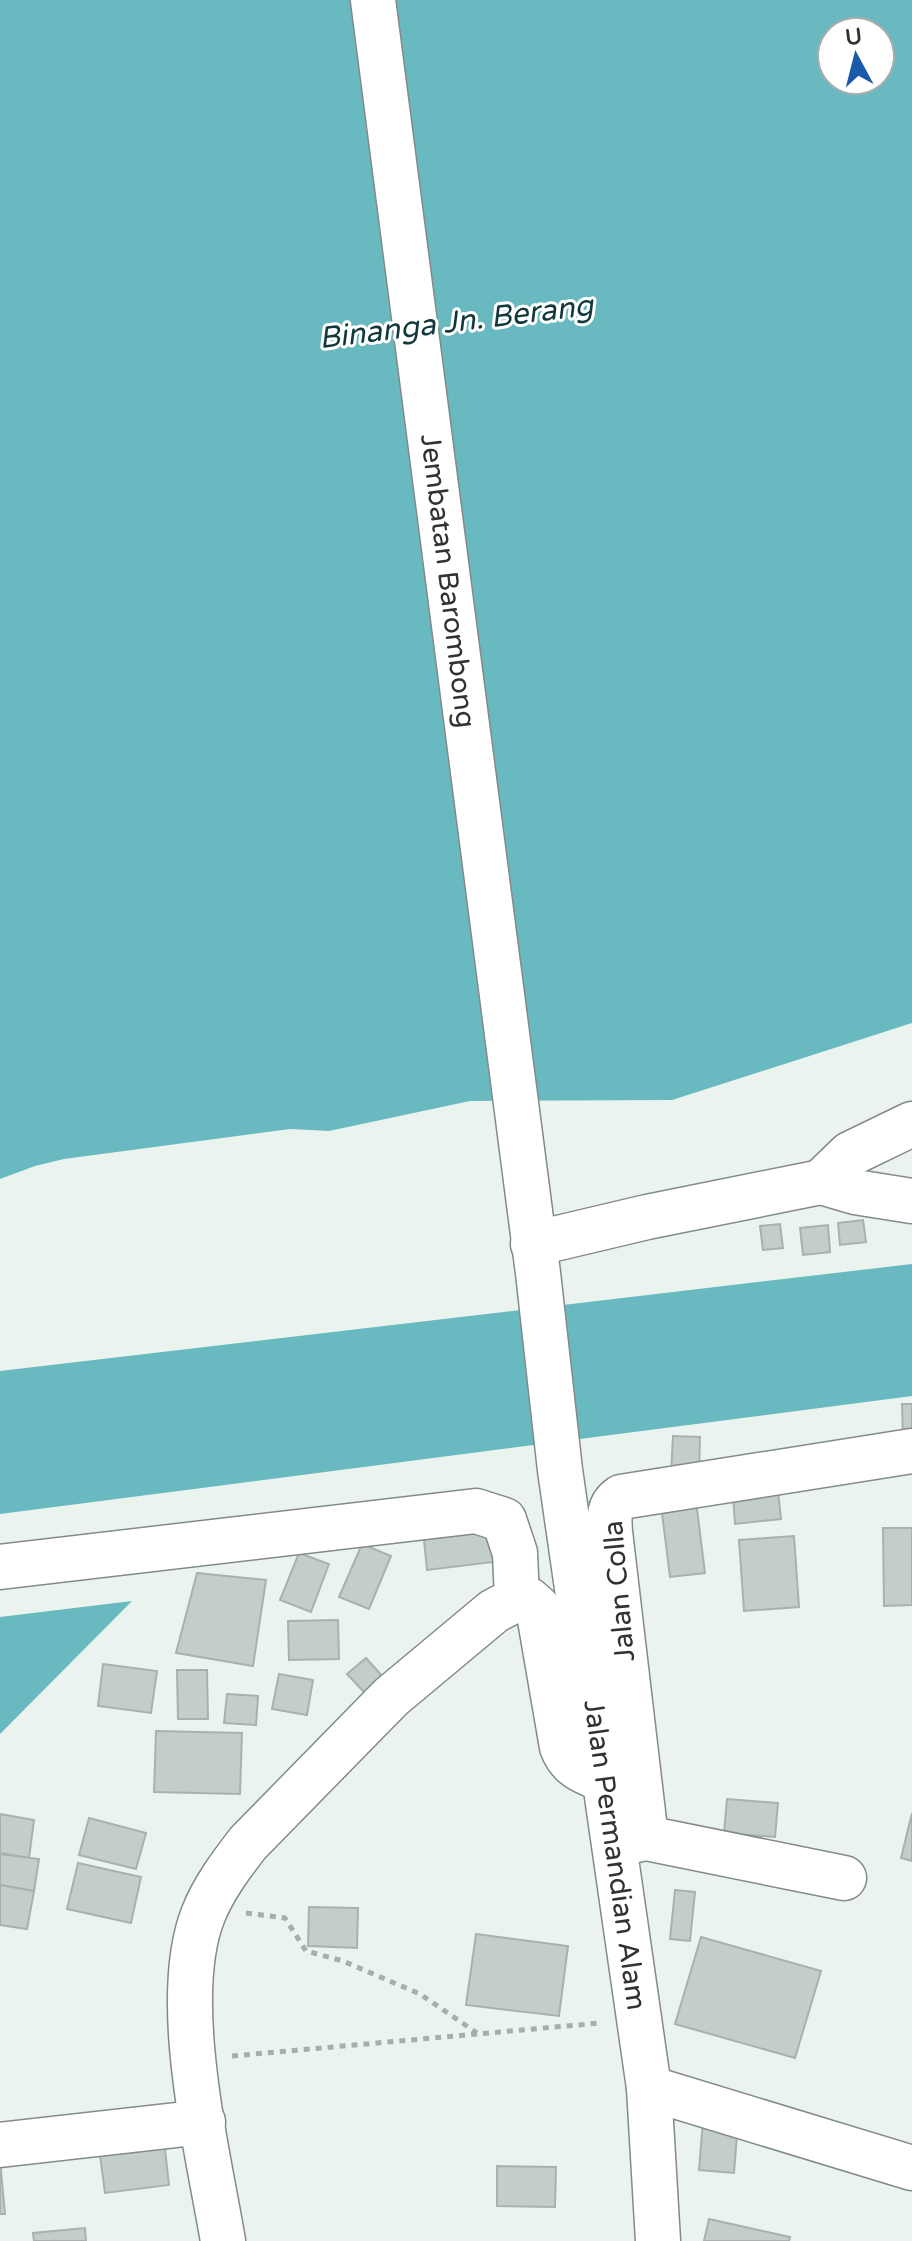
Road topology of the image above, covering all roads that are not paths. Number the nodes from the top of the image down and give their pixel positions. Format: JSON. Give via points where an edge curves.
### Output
{"nodes":[{"id":1,"x":373,"y":0,"type":"edge"},
{"id":2,"x":912,"y":1124,"type":"edge"},
{"id":3,"x":821,"y":1182,"type":"junction"},
{"id":4,"x":912,"y":1201,"type":"edge"},
{"id":5,"x":535,"y":1258,"type":"junction"},
{"id":6,"x":912,"y":1451,"type":"edge"},
{"id":7,"x":0,"y":1567,"type":"edge"},
{"id":8,"x":517,"y":1599,"type":"junction"},
{"id":9,"x":604,"y":1780,"type":"junction"},
{"id":10,"x":630,"y":1841,"type":"junction"},
{"id":11,"x":844,"y":1878,"type":"dead end"},
{"id":12,"x":649,"y":2088,"type":"junction"},
{"id":13,"x":203,"y":2122,"type":"junction"},
{"id":14,"x":0,"y":2145,"type":"edge"},
{"id":15,"x":912,"y":2168,"type":"edge"},
{"id":16,"x":223,"y":2241,"type":"edge"},
{"id":17,"x":658,"y":2241,"type":"edge"}],
"edges":[{"from":1,"to":5,"type":"street","name":"Jembatan Barombong"},
{"from":2,"to":3,"type":"street","via":[[850,1154]]},
{"from":3,"to":4,"type":"street"},
{"from":3,"to":5,"type":"street","via":[[647,1217]]},
{"from":5,"to":9,"type":"street","name":"Jalan Permandian Alam"},
{"from":6,"to":10,"type":"street","name":"Jalan Colla","via":[[614,1502],[609,1514]]},
{"from":7,"to":8,"type":"street","via":[[476,1511],[504,1520],[515,1553]]},
{"from":8,"to":9,"type":"street","via":[[538,1608],[567,1759]]},
{"from":8,"to":13,"type":"street","via":[[494,1611],[391,1697],[238,1855],[206,1909],[191,1958],[190,2016]]},
{"from":9,"to":10,"type":"street","name":"Jalan Permandian Alam"},
{"from":10,"to":11,"type":"street"},
{"from":10,"to":12,"type":"street","name":"Jalan Permandian Alam","via":[[639,2019]]},
{"from":12,"to":15,"type":"street"},
{"from":12,"to":17,"type":"street","name":"Jalan Permandian Alam"},
{"from":13,"to":14,"type":"street"},
{"from":13,"to":16,"type":"street"}]}
